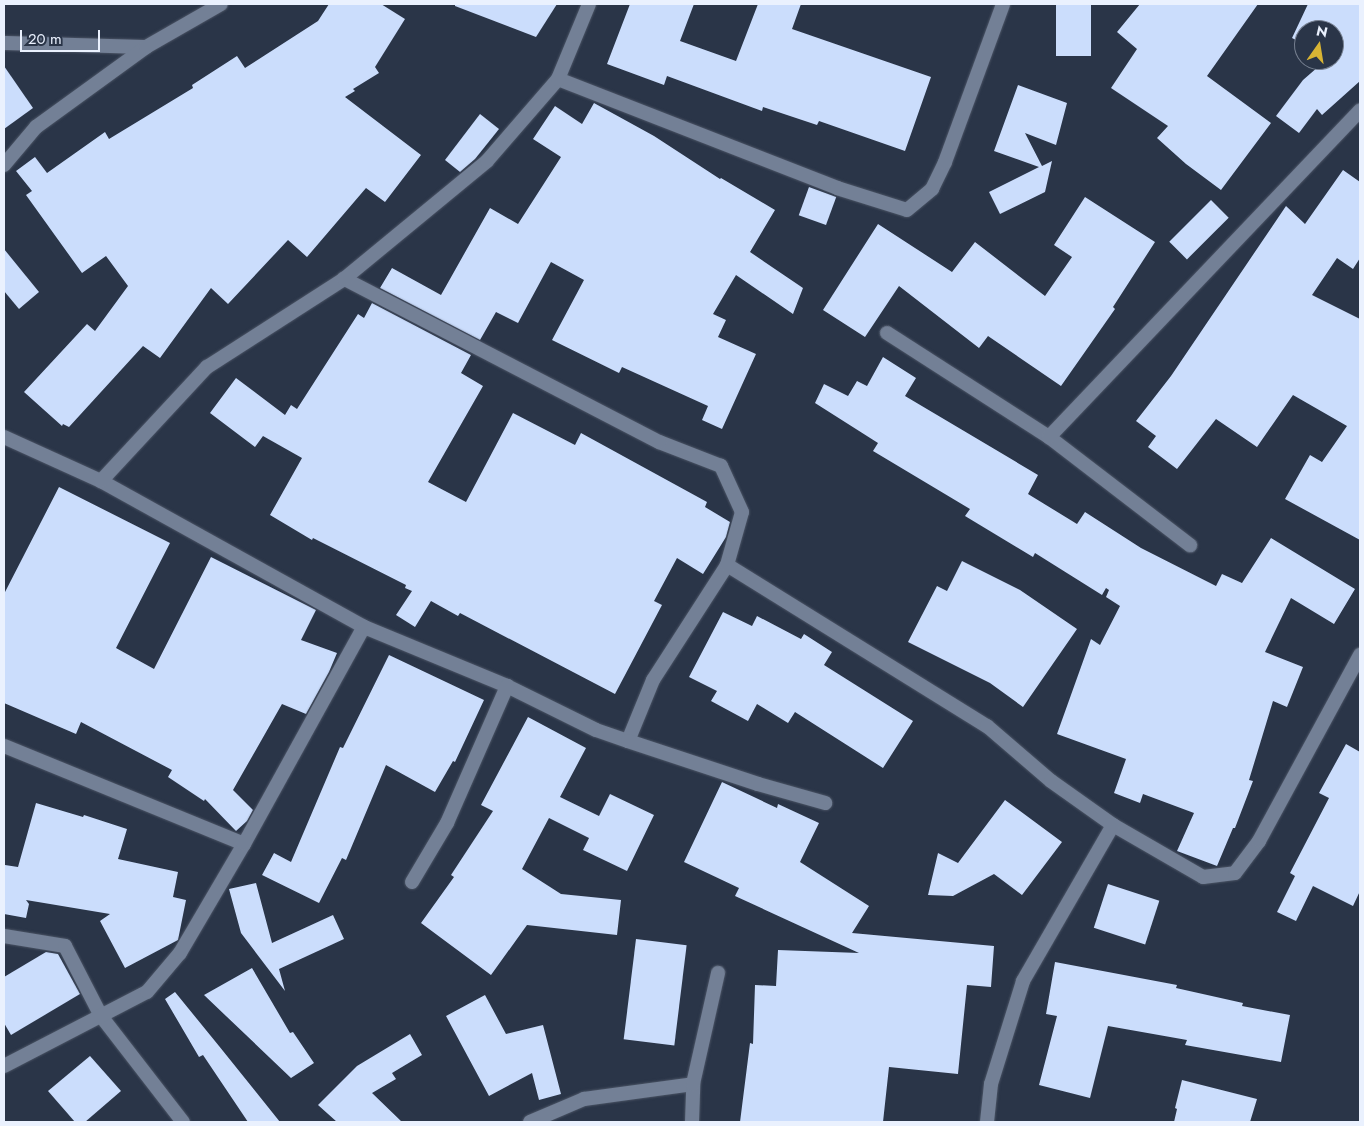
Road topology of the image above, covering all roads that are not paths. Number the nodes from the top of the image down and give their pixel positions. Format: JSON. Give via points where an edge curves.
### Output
{"nodes":[{"id":1,"x":221,"y":4,"type":"edge"},
{"id":2,"x":589,"y":4,"type":"edge"},
{"id":3,"x":1003,"y":4,"type":"edge"},
{"id":4,"x":4,"y":44,"type":"edge"},
{"id":5,"x":146,"y":47,"type":"junction"},
{"id":6,"x":558,"y":79,"type":"junction"},
{"id":7,"x":1360,"y":110,"type":"edge"},
{"id":8,"x":4,"y":165,"type":"edge"},
{"id":9,"x":344,"y":279,"type":"junction"},
{"id":10,"x":887,"y":333,"type":"dead end"},
{"id":11,"x":4,"y":437,"type":"edge"},
{"id":12,"x":1049,"y":437,"type":"junction"},
{"id":13,"x":101,"y":481,"type":"junction"},
{"id":14,"x":1190,"y":545,"type":"dead end"},
{"id":15,"x":727,"y":565,"type":"junction"},
{"id":16,"x":364,"y":627,"type":"junction"},
{"id":17,"x":1360,"y":655,"type":"edge"},
{"id":18,"x":507,"y":686,"type":"junction"},
{"id":19,"x":628,"y":741,"type":"junction"},
{"id":20,"x":4,"y":746,"type":"edge"},
{"id":21,"x":825,"y":803,"type":"dead end"},
{"id":22,"x":1113,"y":825,"type":"junction"},
{"id":23,"x":244,"y":844,"type":"junction"},
{"id":24,"x":412,"y":882,"type":"dead end"},
{"id":25,"x":4,"y":936,"type":"edge"},
{"id":26,"x":718,"y":973,"type":"dead end"},
{"id":27,"x":101,"y":1016,"type":"junction"},
{"id":28,"x":4,"y":1066,"type":"edge"},
{"id":29,"x":693,"y":1084,"type":"junction"},
{"id":30,"x":184,"y":1122,"type":"edge"},
{"id":31,"x":530,"y":1122,"type":"edge"},
{"id":32,"x":692,"y":1122,"type":"edge"},
{"id":33,"x":987,"y":1122,"type":"edge"}],
"edges":[{"from":1,"to":5,"type":"street"},
{"from":2,"to":6,"type":"street"},
{"from":3,"to":6,"type":"street","via":[[945,162],[932,189],[907,210],[837,188]]},
{"from":4,"to":5,"type":"street"},
{"from":5,"to":8,"type":"street","via":[[36,127]]},
{"from":6,"to":9,"type":"street","via":[[487,161]]},
{"from":7,"to":12,"type":"street"},
{"from":9,"to":13,"type":"street","via":[[207,367]]},
{"from":9,"to":15,"type":"street","via":[[660,442],[721,466],[742,512]]},
{"from":10,"to":12,"type":"street"},
{"from":11,"to":13,"type":"street"},
{"from":12,"to":14,"type":"street"},
{"from":13,"to":16,"type":"street"},
{"from":15,"to":19,"type":"street","via":[[653,680]]},
{"from":15,"to":22,"type":"street","via":[[987,726],[1051,781]]},
{"from":16,"to":18,"type":"street"},
{"from":16,"to":23,"type":"street"},
{"from":17,"to":22,"type":"street","via":[[1259,841],[1235,872],[1203,877]]},
{"from":18,"to":19,"type":"street","via":[[596,730]]},
{"from":18,"to":24,"type":"street","via":[[447,823]]},
{"from":19,"to":21,"type":"street"},
{"from":20,"to":23,"type":"street"},
{"from":22,"to":33,"type":"street","via":[[1023,981],[991,1084]]},
{"from":23,"to":27,"type":"street","via":[[174,959],[146,992]]},
{"from":25,"to":27,"type":"street","via":[[65,946]]},
{"from":26,"to":29,"type":"street"},
{"from":27,"to":28,"type":"street"},
{"from":27,"to":30,"type":"street"},
{"from":29,"to":31,"type":"street","via":[[584,1099]]},
{"from":29,"to":32,"type":"street"}]}
